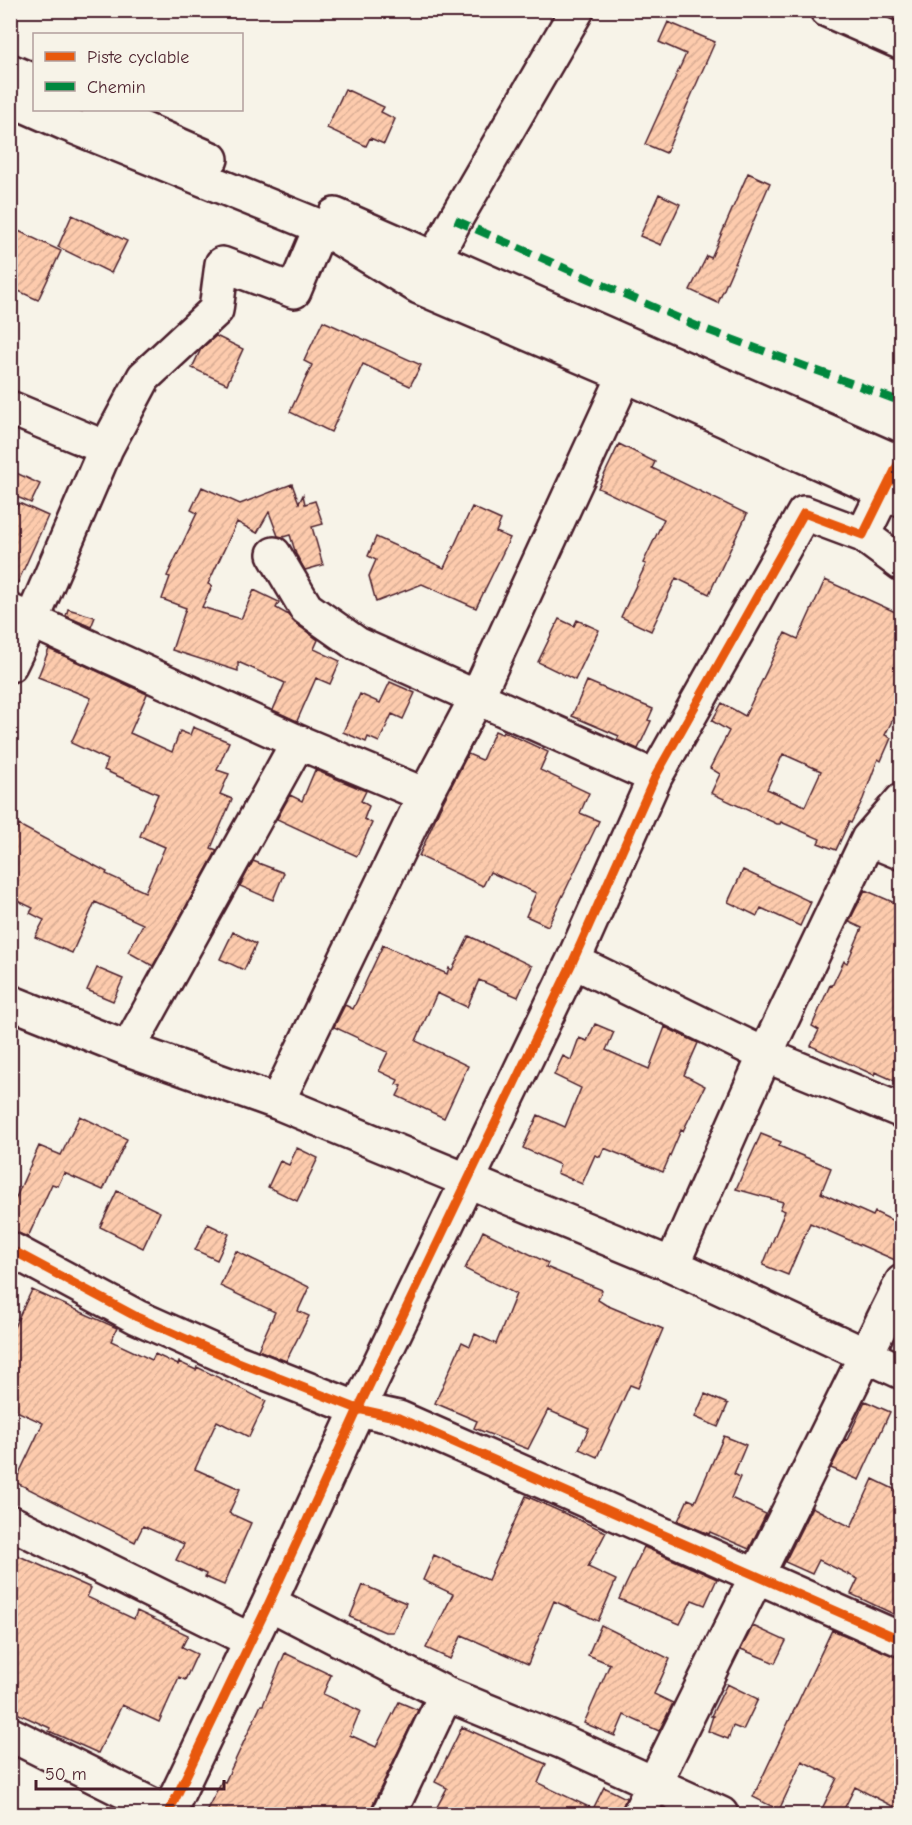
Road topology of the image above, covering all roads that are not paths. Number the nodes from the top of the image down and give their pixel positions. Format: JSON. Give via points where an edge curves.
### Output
{"nodes":[{"id":1,"x":577,"y":10,"type":"edge"},
{"id":2,"x":827,"y":10,"type":"edge"},
{"id":3,"x":902,"y":44,"type":"edge"},
{"id":4,"x":10,"y":71,"type":"edge"},
{"id":5,"x":33,"y":81,"type":"edge"},
{"id":6,"x":10,"y":99,"type":"edge"},
{"id":7,"x":33,"y":109,"type":"edge"},
{"id":8,"x":37,"y":111,"type":"edge"},
{"id":9,"x":101,"y":111,"type":"edge"},
{"id":10,"x":321,"y":227,"type":"junction"},
{"id":11,"x":427,"y":273,"type":"junction"},
{"id":12,"x":626,"y":375,"type":"junction"},
{"id":13,"x":10,"y":408,"type":"edge"},
{"id":14,"x":106,"y":448,"type":"junction"},
{"id":15,"x":900,"y":461,"type":"edge"},
{"id":16,"x":893,"y":496,"type":"edge"},
{"id":17,"x":863,"y":535,"type":"junction"},
{"id":18,"x":274,"y":554,"type":"dead end"},
{"id":19,"x":902,"y":564,"type":"edge"},
{"id":20,"x":21,"y":616,"type":"edge"},
{"id":21,"x":10,"y":665,"type":"edge"},
{"id":22,"x":477,"y":697,"type":"junction"},
{"id":23,"x":298,"y":742,"type":"junction"},
{"id":24,"x":655,"y":777,"type":"junction"},
{"id":25,"x":425,"y":795,"type":"junction"},
{"id":26,"x":902,"y":800,"type":"edge"},
{"id":27,"x":868,"y":839,"type":"junction"},
{"id":28,"x":902,"y":853,"type":"edge"},
{"id":29,"x":573,"y":961,"type":"junction"},
{"id":30,"x":10,"y":1002,"type":"edge"},
{"id":31,"x":128,"y":1049,"type":"junction"},
{"id":32,"x":765,"y":1055,"type":"junction"},
{"id":33,"x":276,"y":1102,"type":"junction"},
{"id":34,"x":902,"y":1111,"type":"edge"},
{"id":35,"x":466,"y":1181,"type":"junction"},
{"id":36,"x":10,"y":1249,"type":"edge"},
{"id":37,"x":672,"y":1265,"type":"junction"},
{"id":38,"x":902,"y":1282,"type":"edge"},
{"id":39,"x":864,"y":1355,"type":"junction"},
{"id":40,"x":902,"y":1371,"type":"edge"},
{"id":41,"x":357,"y":1409,"type":"junction"},
{"id":42,"x":10,"y":1522,"type":"edge"},
{"id":43,"x":756,"y":1575,"type":"junction"},
{"id":44,"x":270,"y":1603,"type":"junction"},
{"id":45,"x":250,"y":1640,"type":"junction"},
{"id":46,"x":902,"y":1640,"type":"edge"},
{"id":47,"x":446,"y":1694,"type":"junction"},
{"id":48,"x":10,"y":1734,"type":"edge"},
{"id":49,"x":653,"y":1783,"type":"junction"},
{"id":50,"x":168,"y":1814,"type":"edge"},
{"id":51,"x":389,"y":1815,"type":"edge"},
{"id":52,"x":639,"y":1815,"type":"edge"},
{"id":53,"x":721,"y":1815,"type":"edge"}],
"edges":[{"from":1,"to":11,"type":"main road"},
{"from":2,"to":3,"type":"main road"},
{"from":4,"to":5,"type":"main road"},
{"from":6,"to":7,"type":"main road"},
{"from":8,"to":10,"type":"main road"},
{"from":9,"to":11,"type":"main road"},
{"from":10,"to":11,"type":"main road"},
{"from":10,"to":14,"type":"main road","via":[[294,291],[222,264],[216,310],[144,377]]},
{"from":11,"to":12,"type":"main road"},
{"from":11,"to":15,"type":"main road"},
{"from":12,"to":16,"type":"main road"},
{"from":12,"to":22,"type":"main road"},
{"from":13,"to":14,"type":"main road"},
{"from":14,"to":20,"type":"main road"},
{"from":15,"to":16,"type":"main road"},
{"from":16,"to":17,"type":"main road"},
{"from":17,"to":19,"type":"main road"},
{"from":17,"to":24,"type":"main road","via":[[804,513]]},
{"from":18,"to":22,"type":"main road","via":[[306,608],[357,644]]},
{"from":20,"to":21,"type":"main road"},
{"from":20,"to":23,"type":"main road"},
{"from":22,"to":24,"type":"main road"},
{"from":22,"to":25,"type":"main road"},
{"from":23,"to":25,"type":"main road"},
{"from":23,"to":31,"type":"main road"},
{"from":24,"to":29,"type":"main road"},
{"from":25,"to":33,"type":"main road"},
{"from":26,"to":27,"type":"main road"},
{"from":27,"to":28,"type":"main road"},
{"from":27,"to":32,"type":"main road"},
{"from":29,"to":32,"type":"main road"},
{"from":29,"to":35,"type":"main road"},
{"from":30,"to":31,"type":"main road"},
{"from":31,"to":33,"type":"main road"},
{"from":32,"to":34,"type":"main road"},
{"from":32,"to":37,"type":"main road"},
{"from":33,"to":35,"type":"main road"},
{"from":35,"to":37,"type":"main road"},
{"from":35,"to":41,"type":"main road"},
{"from":36,"to":41,"type":"main road","via":[[137,1317]]},
{"from":37,"to":39,"type":"main road"},
{"from":38,"to":39,"type":"main road"},
{"from":39,"to":40,"type":"main road"},
{"from":39,"to":43,"type":"main road"},
{"from":41,"to":43,"type":"main road","via":[[399,1418]]},
{"from":41,"to":44,"type":"main road"},
{"from":42,"to":45,"type":"main road"},
{"from":43,"to":46,"type":"main road"},
{"from":43,"to":49,"type":"main road"},
{"from":44,"to":45,"type":"main road"},
{"from":44,"to":47,"type":"main road"},
{"from":45,"to":50,"type":"main road"},
{"from":47,"to":49,"type":"main road"},
{"from":47,"to":51,"type":"main road"},
{"from":48,"to":50,"type":"main road"},
{"from":49,"to":52,"type":"main road"},
{"from":49,"to":53,"type":"main road"}]}
